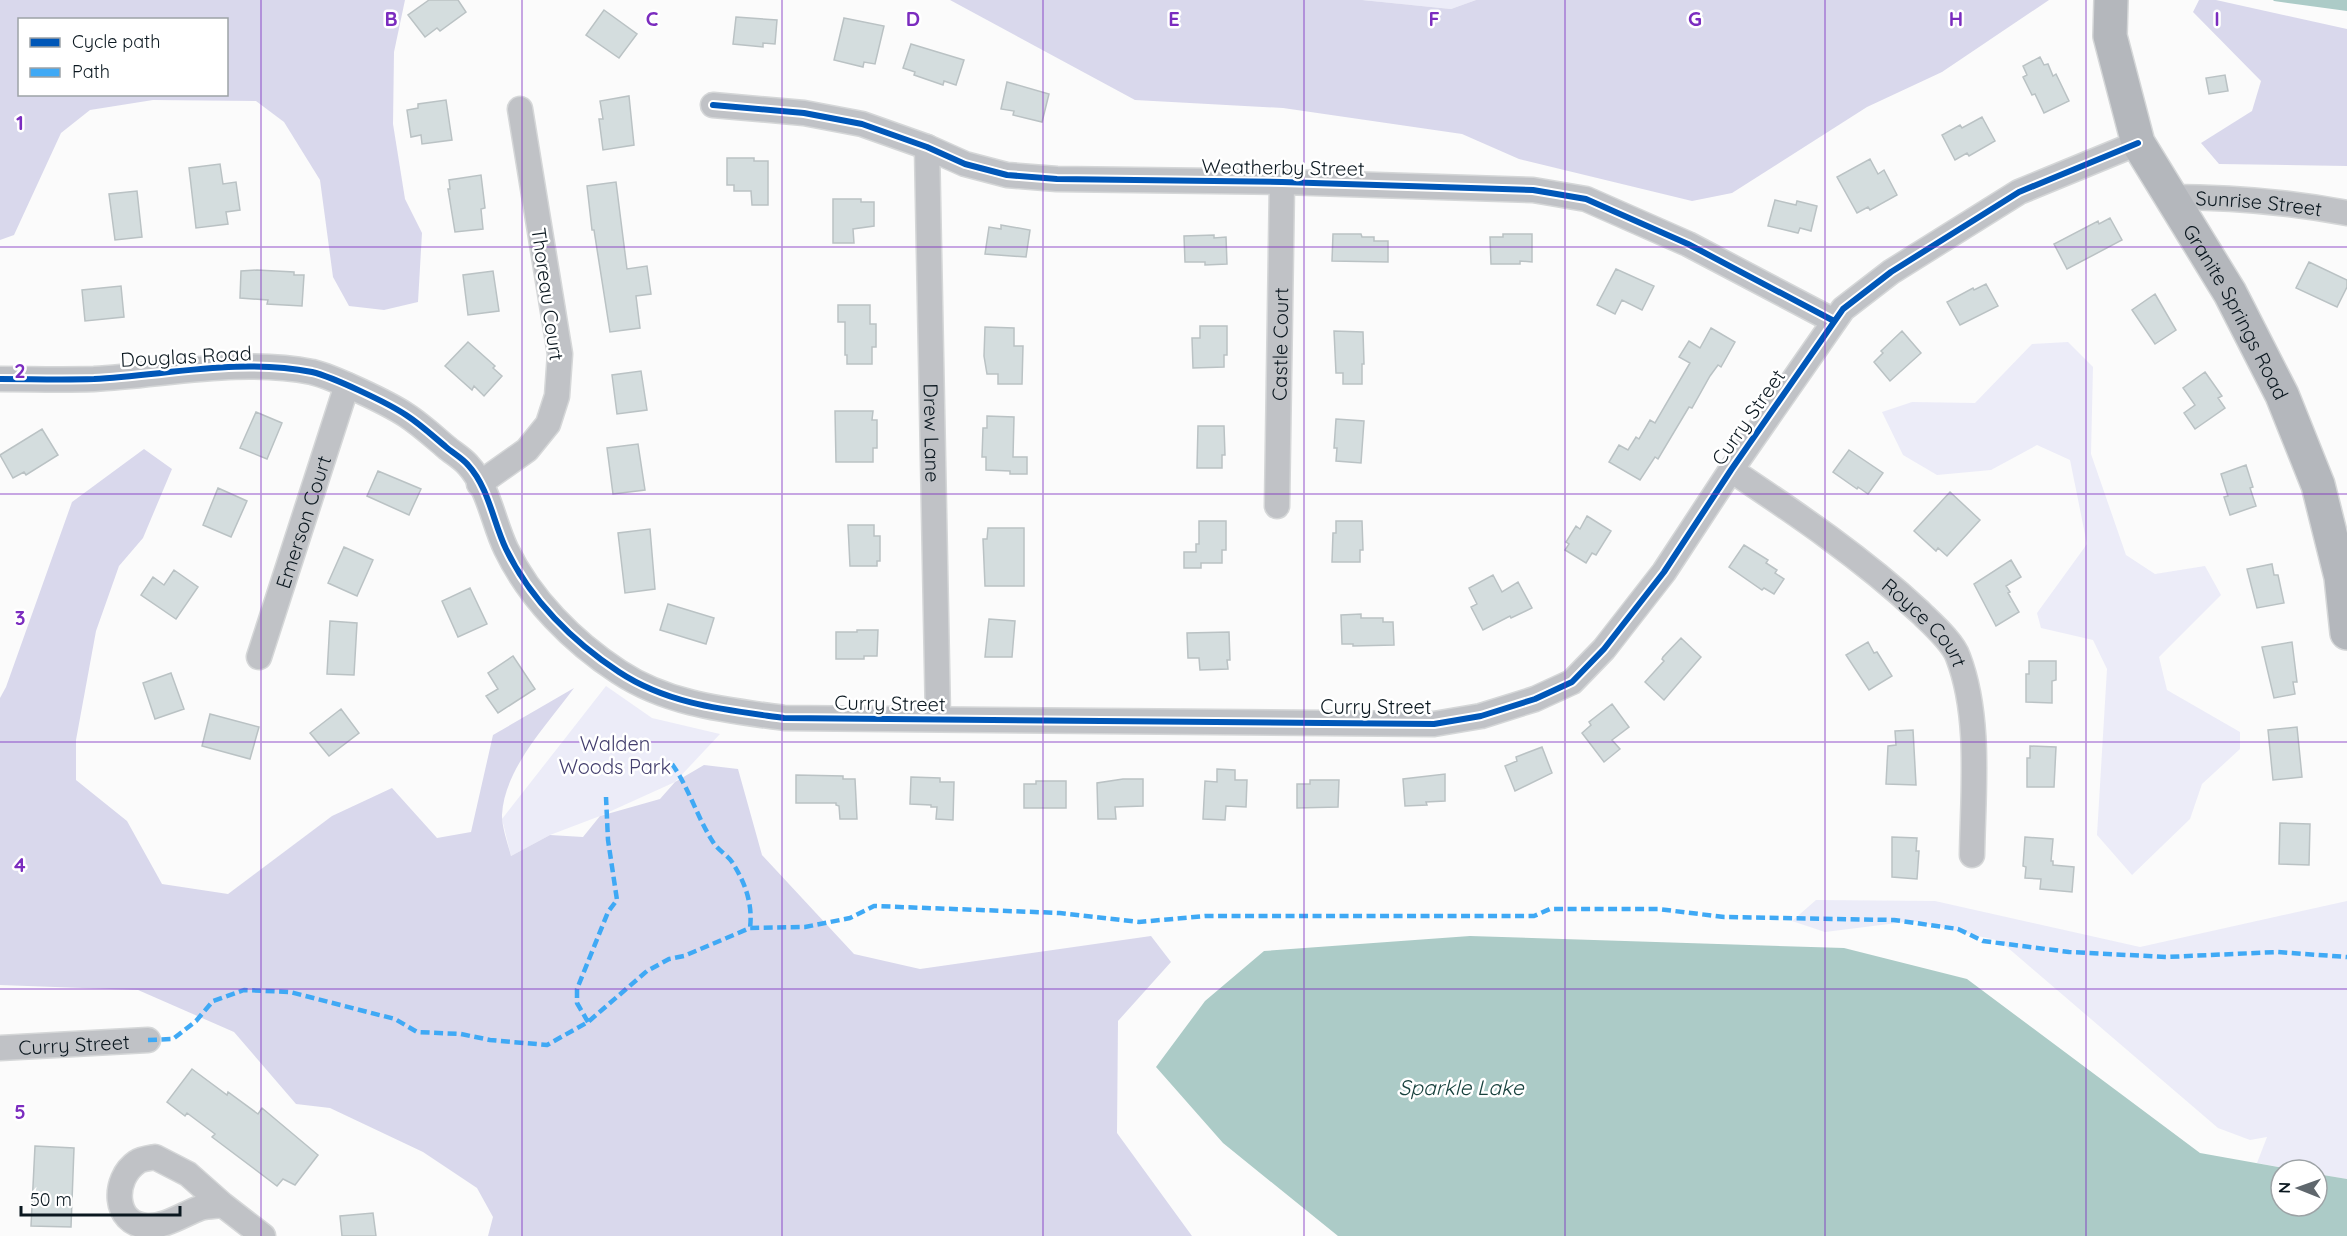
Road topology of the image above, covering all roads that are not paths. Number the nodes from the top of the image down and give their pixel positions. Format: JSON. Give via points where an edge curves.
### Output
{"nodes":[{"id":1,"x":2111,"y":0,"type":"edge"},
{"id":2,"x":713,"y":105,"type":"dead end"},
{"id":3,"x":520,"y":109,"type":"dead end"},
{"id":4,"x":2138,"y":143,"type":"junction"},
{"id":5,"x":927,"y":147,"type":"junction"},
{"id":6,"x":1282,"y":182,"type":"junction"},
{"id":7,"x":2169,"y":197,"type":"junction"},
{"id":8,"x":2347,"y":213,"type":"edge"},
{"id":9,"x":1834,"y":321,"type":"junction"},
{"id":10,"x":0,"y":379,"type":"edge"},
{"id":11,"x":347,"y":385,"type":"junction"},
{"id":12,"x":1731,"y":470,"type":"junction"},
{"id":13,"x":479,"y":483,"type":"junction"},
{"id":14,"x":1277,"y":507,"type":"dead end"},
{"id":15,"x":2338,"y":530,"type":"edge"},
{"id":16,"x":2347,"y":633,"type":"edge"},
{"id":17,"x":260,"y":657,"type":"dead end"},
{"id":18,"x":938,"y":719,"type":"junction"},
{"id":19,"x":1972,"y":855,"type":"dead end"},
{"id":20,"x":148,"y":1040,"type":"dead end"},
{"id":21,"x":0,"y":1048,"type":"edge"},
{"id":22,"x":223,"y":1206,"type":"dead end"},
{"id":23,"x":263,"y":1236,"type":"edge"}],
"edges":[{"from":1,"to":4,"type":"street","name":"Granite Springs Road","via":[[2110,36]]},
{"from":2,"to":5,"type":"street","name":"Weatherby Street","via":[[804,113],[850,122]]},
{"from":3,"to":13,"type":"street","name":"Thoreau Court","via":[[560,354],[557,396],[548,424],[527,450]]},
{"from":4,"to":7,"type":"street","name":"Granite Springs Road"},
{"from":4,"to":9,"type":"street","name":"Curry Street","via":[[2019,192],[1892,272],[1843,309]]},
{"from":5,"to":6,"type":"street","name":"Weatherby Street","via":[[965,164],[1006,175]]},
{"from":5,"to":18,"type":"street","name":"Drew Lane"},
{"from":6,"to":9,"type":"street","name":"Weatherby Street","via":[[1533,190],[1586,199],[1688,244]]},
{"from":6,"to":14,"type":"street","name":"Castle Court"},
{"from":7,"to":8,"type":"street","name":"Sunrise Street","via":[[2218,197]]},
{"from":7,"to":15,"type":"street","name":"Granite Springs Road","via":[[2230,293],[2282,395]]},
{"from":9,"to":12,"type":"street","name":"Curry Street"},
{"from":10,"to":11,"type":"street","name":"Douglas Road","via":[[94,379],[211,367],[314,373]]},
{"from":11,"to":13,"type":"street","name":"Douglas Road","via":[[406,414],[468,465]]},
{"from":11,"to":17,"type":"street","name":"Emerson Court"},
{"from":12,"to":18,"type":"street","name":"Curry Street","via":[[1664,572],[1604,649],[1572,682],[1481,716],[1434,724]]},
{"from":12,"to":19,"type":"street","name":"Royce Court","via":[[1830,536],[1882,577],[1958,654],[1968,693],[1974,752]]},
{"from":13,"to":18,"type":"street","name":"Curry Street","via":[[507,550],[530,588],[589,651],[660,694],[705,707],[784,718]]},
{"from":15,"to":16,"type":"street","name":"Granite Springs Road"},
{"from":20,"to":21,"type":"street","name":"Curry Street"},
{"from":22,"to":23,"type":"street"}]}
